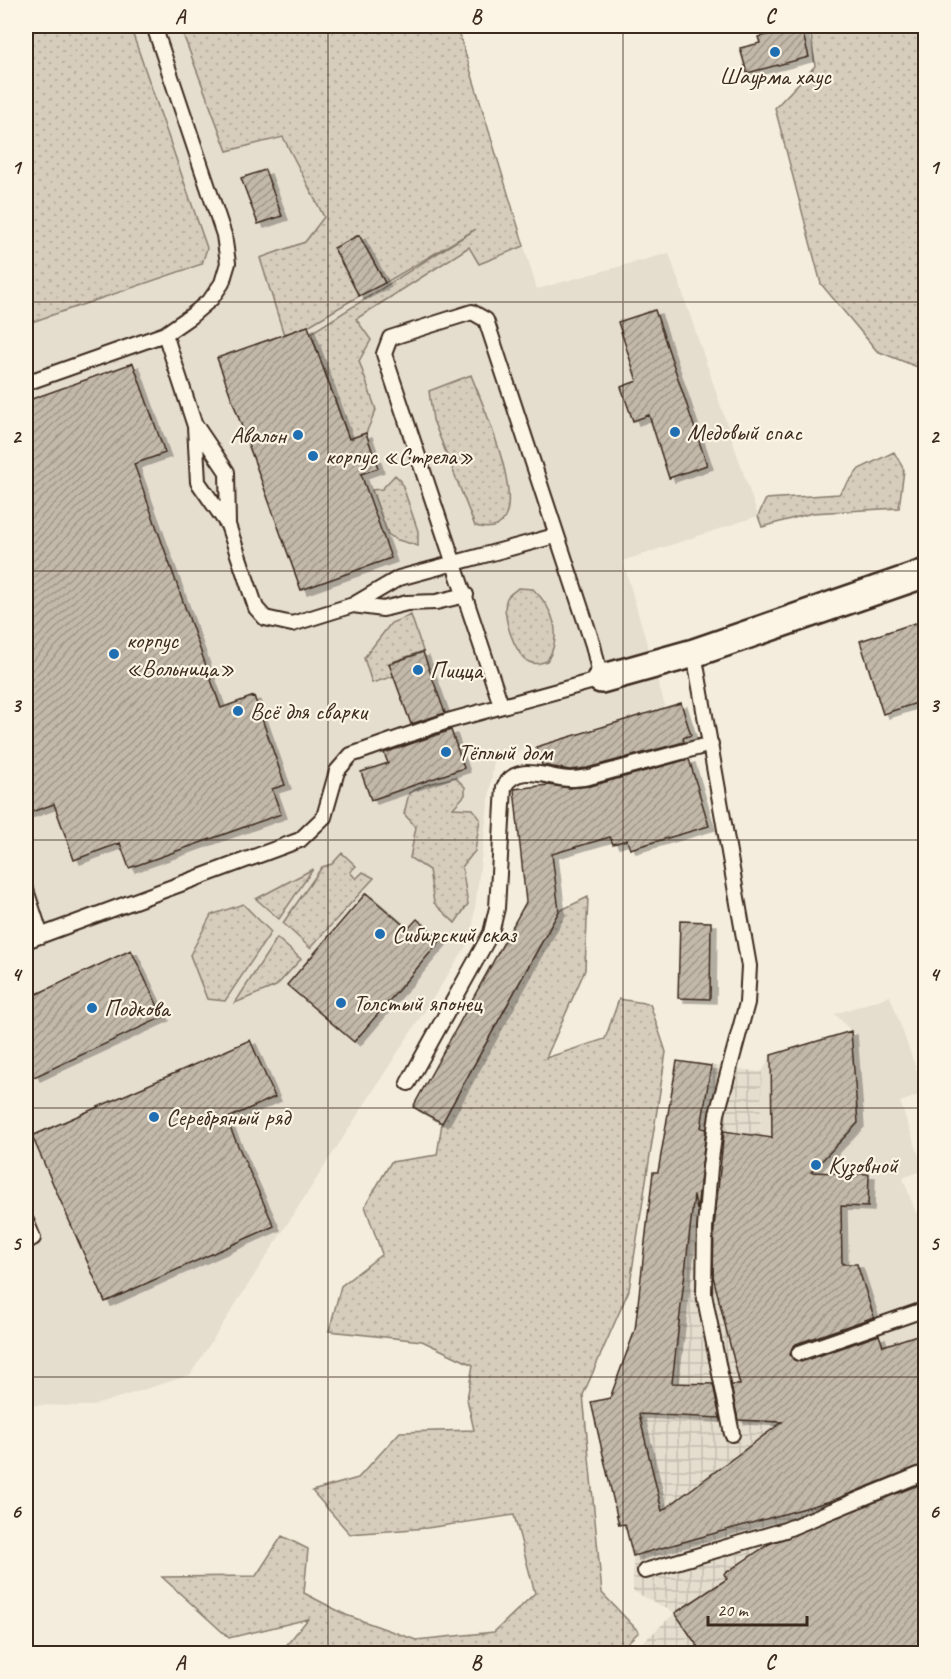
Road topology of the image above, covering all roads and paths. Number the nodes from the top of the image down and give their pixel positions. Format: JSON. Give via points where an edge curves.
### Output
{"nodes":[{"id":1,"x":154,"y":26,"type":"edge"},
{"id":2,"x":165,"y":334,"type":"junction"},
{"id":3,"x":26,"y":382,"type":"edge"},
{"id":4,"x":195,"y":426,"type":"junction"},
{"id":5,"x":228,"y":525,"type":"junction"},
{"id":6,"x":555,"y":536,"type":"junction"},
{"id":7,"x":455,"y":562,"type":"junction"},
{"id":8,"x":926,"y":573,"type":"edge"},
{"id":9,"x":466,"y":595,"type":"junction"},
{"id":10,"x":353,"y":604,"type":"junction"},
{"id":11,"x":694,"y":653,"type":"junction"},
{"id":12,"x":601,"y":679,"type":"junction"},
{"id":13,"x":501,"y":705,"type":"junction"},
{"id":14,"x":711,"y":744,"type":"junction"},
{"id":15,"x":26,"y":890,"type":"edge"},
{"id":16,"x":41,"y":936,"type":"junction"},
{"id":17,"x":26,"y":941,"type":"edge"},
{"id":18,"x":408,"y":1083,"type":"dead end"},
{"id":19,"x":26,"y":1221,"type":"edge"},
{"id":20,"x":26,"y":1242,"type":"edge"},
{"id":21,"x":926,"y":1309,"type":"edge"},
{"id":22,"x":799,"y":1353,"type":"dead end"},
{"id":23,"x":732,"y":1434,"type":"dead end"},
{"id":24,"x":926,"y":1472,"type":"edge"},
{"id":25,"x":645,"y":1571,"type":"dead end"}],
"edges":[{"from":1,"to":2,"type":"lane","via":[[224,236],[228,263],[222,283],[211,298]]},
{"from":2,"to":3,"type":"lane"},
{"from":2,"to":4,"type":"lane"},
{"from":4,"to":5,"type":"lane","via":[[198,482]]},
{"from":4,"to":5,"type":"lane","via":[[227,472]]},
{"from":5,"to":10,"type":"lane","via":[[256,608],[265,618],[292,624]]},
{"from":6,"to":7,"type":"lane"},
{"from":6,"to":7,"type":"lane","via":[[486,320],[472,312],[390,338],[384,354]]},
{"from":6,"to":12,"type":"lane"},
{"from":7,"to":9,"type":"lane"},
{"from":7,"to":10,"type":"lane","via":[[399,578]]},
{"from":8,"to":11,"type":"street"},
{"from":9,"to":10,"type":"lane","via":[[383,609]]},
{"from":9,"to":13,"type":"lane"},
{"from":11,"to":12,"type":"street"},
{"from":11,"to":14,"type":"lane"},
{"from":12,"to":13,"type":"lane"},
{"from":13,"to":16,"type":"lane","via":[[351,755],[337,771],[324,817],[300,840]]},
{"from":14,"to":18,"type":"lane","via":[[589,777],[519,773],[508,778],[504,787],[497,908],[491,933]]},
{"from":14,"to":23,"type":"lane","via":[[749,966],[747,1002],[717,1114],[705,1228],[704,1294]]},
{"from":15,"to":16,"type":"lane"},
{"from":16,"to":17,"type":"lane"},
{"from":19,"to":20,"type":"lane","via":[[33,1239]]},
{"from":21,"to":22,"type":"lane"},
{"from":24,"to":25,"type":"lane","via":[[785,1530]]}]}
